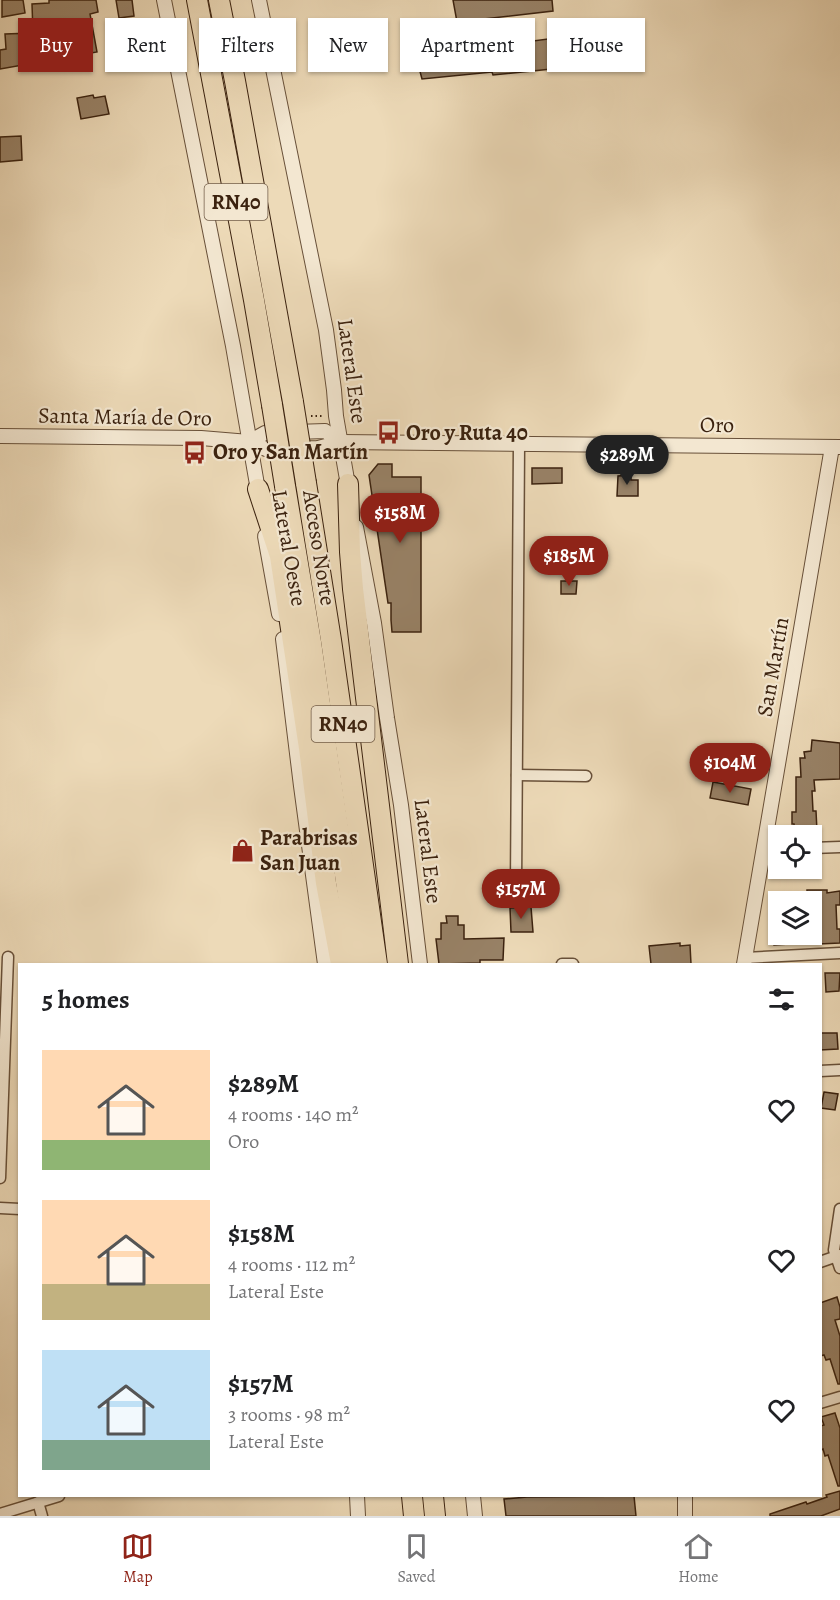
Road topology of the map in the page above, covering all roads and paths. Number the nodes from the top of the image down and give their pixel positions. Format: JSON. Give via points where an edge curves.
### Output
{"nodes":[{"id":1,"x":164,"y":0,"type":"edge"},
{"id":2,"x":197,"y":0,"type":"edge"},
{"id":3,"x":219,"y":0,"type":"edge"},
{"id":4,"x":260,"y":0,"type":"edge"},
{"id":5,"x":0,"y":436,"type":"edge"},
{"id":6,"x":249,"y":442,"type":"junction"},
{"id":7,"x":341,"y":442,"type":"junction"},
{"id":8,"x":519,"y":444,"type":"junction"},
{"id":9,"x":836,"y":447,"type":"edge"},
{"id":10,"x":348,"y":484,"type":"junction"},
{"id":11,"x":258,"y":489,"type":"junction"},
{"id":12,"x":517,"y":775,"type":"junction"},
{"id":13,"x":586,"y":776,"type":"dead end"},
{"id":14,"x":840,"y":847,"type":"edge"},
{"id":15,"x":822,"y":848,"type":"edge"},
{"id":16,"x":763,"y":849,"type":"junction"},
{"id":17,"x":768,"y":849,"type":"edge"},
{"id":18,"x":516,"y":886,"type":"dead end"},
{"id":19,"x":840,"y":953,"type":"edge"},
{"id":20,"x":8,"y":957,"type":"dead end"},
{"id":21,"x":745,"y":962,"type":"edge"},
{"id":22,"x":325,"y":963,"type":"edge"},
{"id":23,"x":341,"y":963,"type":"edge"},
{"id":24,"x":358,"y":963,"type":"edge"},
{"id":25,"x":377,"y":963,"type":"edge"},
{"id":26,"x":398,"y":963,"type":"edge"},
{"id":27,"x":420,"y":963,"type":"edge"},
{"id":28,"x":840,"y":1070,"type":"edge"},
{"id":29,"x":822,"y":1071,"type":"edge"},
{"id":30,"x":0,"y":1178,"type":"edge"},
{"id":31,"x":0,"y":1208,"type":"edge"},
{"id":32,"x":18,"y":1209,"type":"edge"},
{"id":33,"x":840,"y":1209,"type":"edge"},
{"id":34,"x":838,"y":1256,"type":"edge"},
{"id":35,"x":822,"y":1261,"type":"edge"},
{"id":36,"x":840,"y":1268,"type":"edge"},
{"id":37,"x":840,"y":1397,"type":"edge"},
{"id":38,"x":822,"y":1402,"type":"edge"},
{"id":39,"x":56,"y":1497,"type":"edge"},
{"id":40,"x":357,"y":1497,"type":"edge"},
{"id":41,"x":412,"y":1497,"type":"edge"},
{"id":42,"x":433,"y":1497,"type":"edge"},
{"id":43,"x":473,"y":1497,"type":"edge"},
{"id":44,"x":685,"y":1497,"type":"edge"},
{"id":45,"x":38,"y":1502,"type":"junction"},
{"id":46,"x":0,"y":1514,"type":"edge"},
{"id":47,"x":42,"y":1516,"type":"edge"},
{"id":48,"x":358,"y":1516,"type":"edge"},
{"id":49,"x":414,"y":1516,"type":"edge"},
{"id":50,"x":435,"y":1516,"type":"edge"},
{"id":51,"x":475,"y":1516,"type":"edge"},
{"id":52,"x":685,"y":1516,"type":"edge"}],
"edges":[{"from":1,"to":6,"type":"street","name":"Lateral Oeste"},
{"from":2,"to":24,"type":"highway","name":"Acceso Norte","number":"RN40","bridge":true,"via":[[272,405]]},
{"from":3,"to":25,"type":"highway","name":"Acceso Norte","number":"RN40","bridge":true,"via":[[293,402]]},
{"from":4,"to":7,"type":"street","name":"Lateral Este","via":[[326,330]]},
{"from":5,"to":6,"type":"street","name":"Santa María de Oro"},
{"from":6,"to":7,"type":"street","name":"Oro","via":[[266,449],[318,448]]},
{"from":6,"to":11,"type":"street","name":"Lateral Oeste"},
{"from":7,"to":8,"type":"street","name":"Oro"},
{"from":7,"to":10,"type":"street","name":"Lateral Este"},
{"from":8,"to":9,"type":"street","name":"Oro"},
{"from":8,"to":12,"type":"street"},
{"from":9,"to":16,"type":"street","name":"San Martín"},
{"from":10,"to":26,"type":"highway","via":[[353,589]]},
{"from":10,"to":27,"type":"street","name":"Lateral Este","via":[[374,623]]},
{"from":11,"to":22,"type":"street","name":"Lateral Oeste","via":[[281,625]]},
{"from":11,"to":23,"type":"highway","via":[[280,556]]},
{"from":12,"to":13,"type":"street"},
{"from":12,"to":18,"type":"street"},
{"from":14,"to":15,"type":"street"},
{"from":16,"to":17,"type":"street"},
{"from":16,"to":21,"type":"street","name":"San Martín"},
{"from":19,"to":21,"type":"street"},
{"from":20,"to":30,"type":"street"},
{"from":28,"to":29,"type":"street"},
{"from":31,"to":32,"type":"street"},
{"from":33,"to":34,"type":"street","via":[[834,1250]]},
{"from":34,"to":35,"type":"street"},
{"from":34,"to":36,"type":"street"},
{"from":37,"to":38,"type":"street"},
{"from":39,"to":45,"type":"street"},
{"from":40,"to":48,"type":"street"},
{"from":41,"to":49,"type":"highway"},
{"from":42,"to":50,"type":"highway"},
{"from":43,"to":51,"type":"street"},
{"from":44,"to":52,"type":"street"},
{"from":45,"to":46,"type":"street"},
{"from":45,"to":47,"type":"street"}]}
